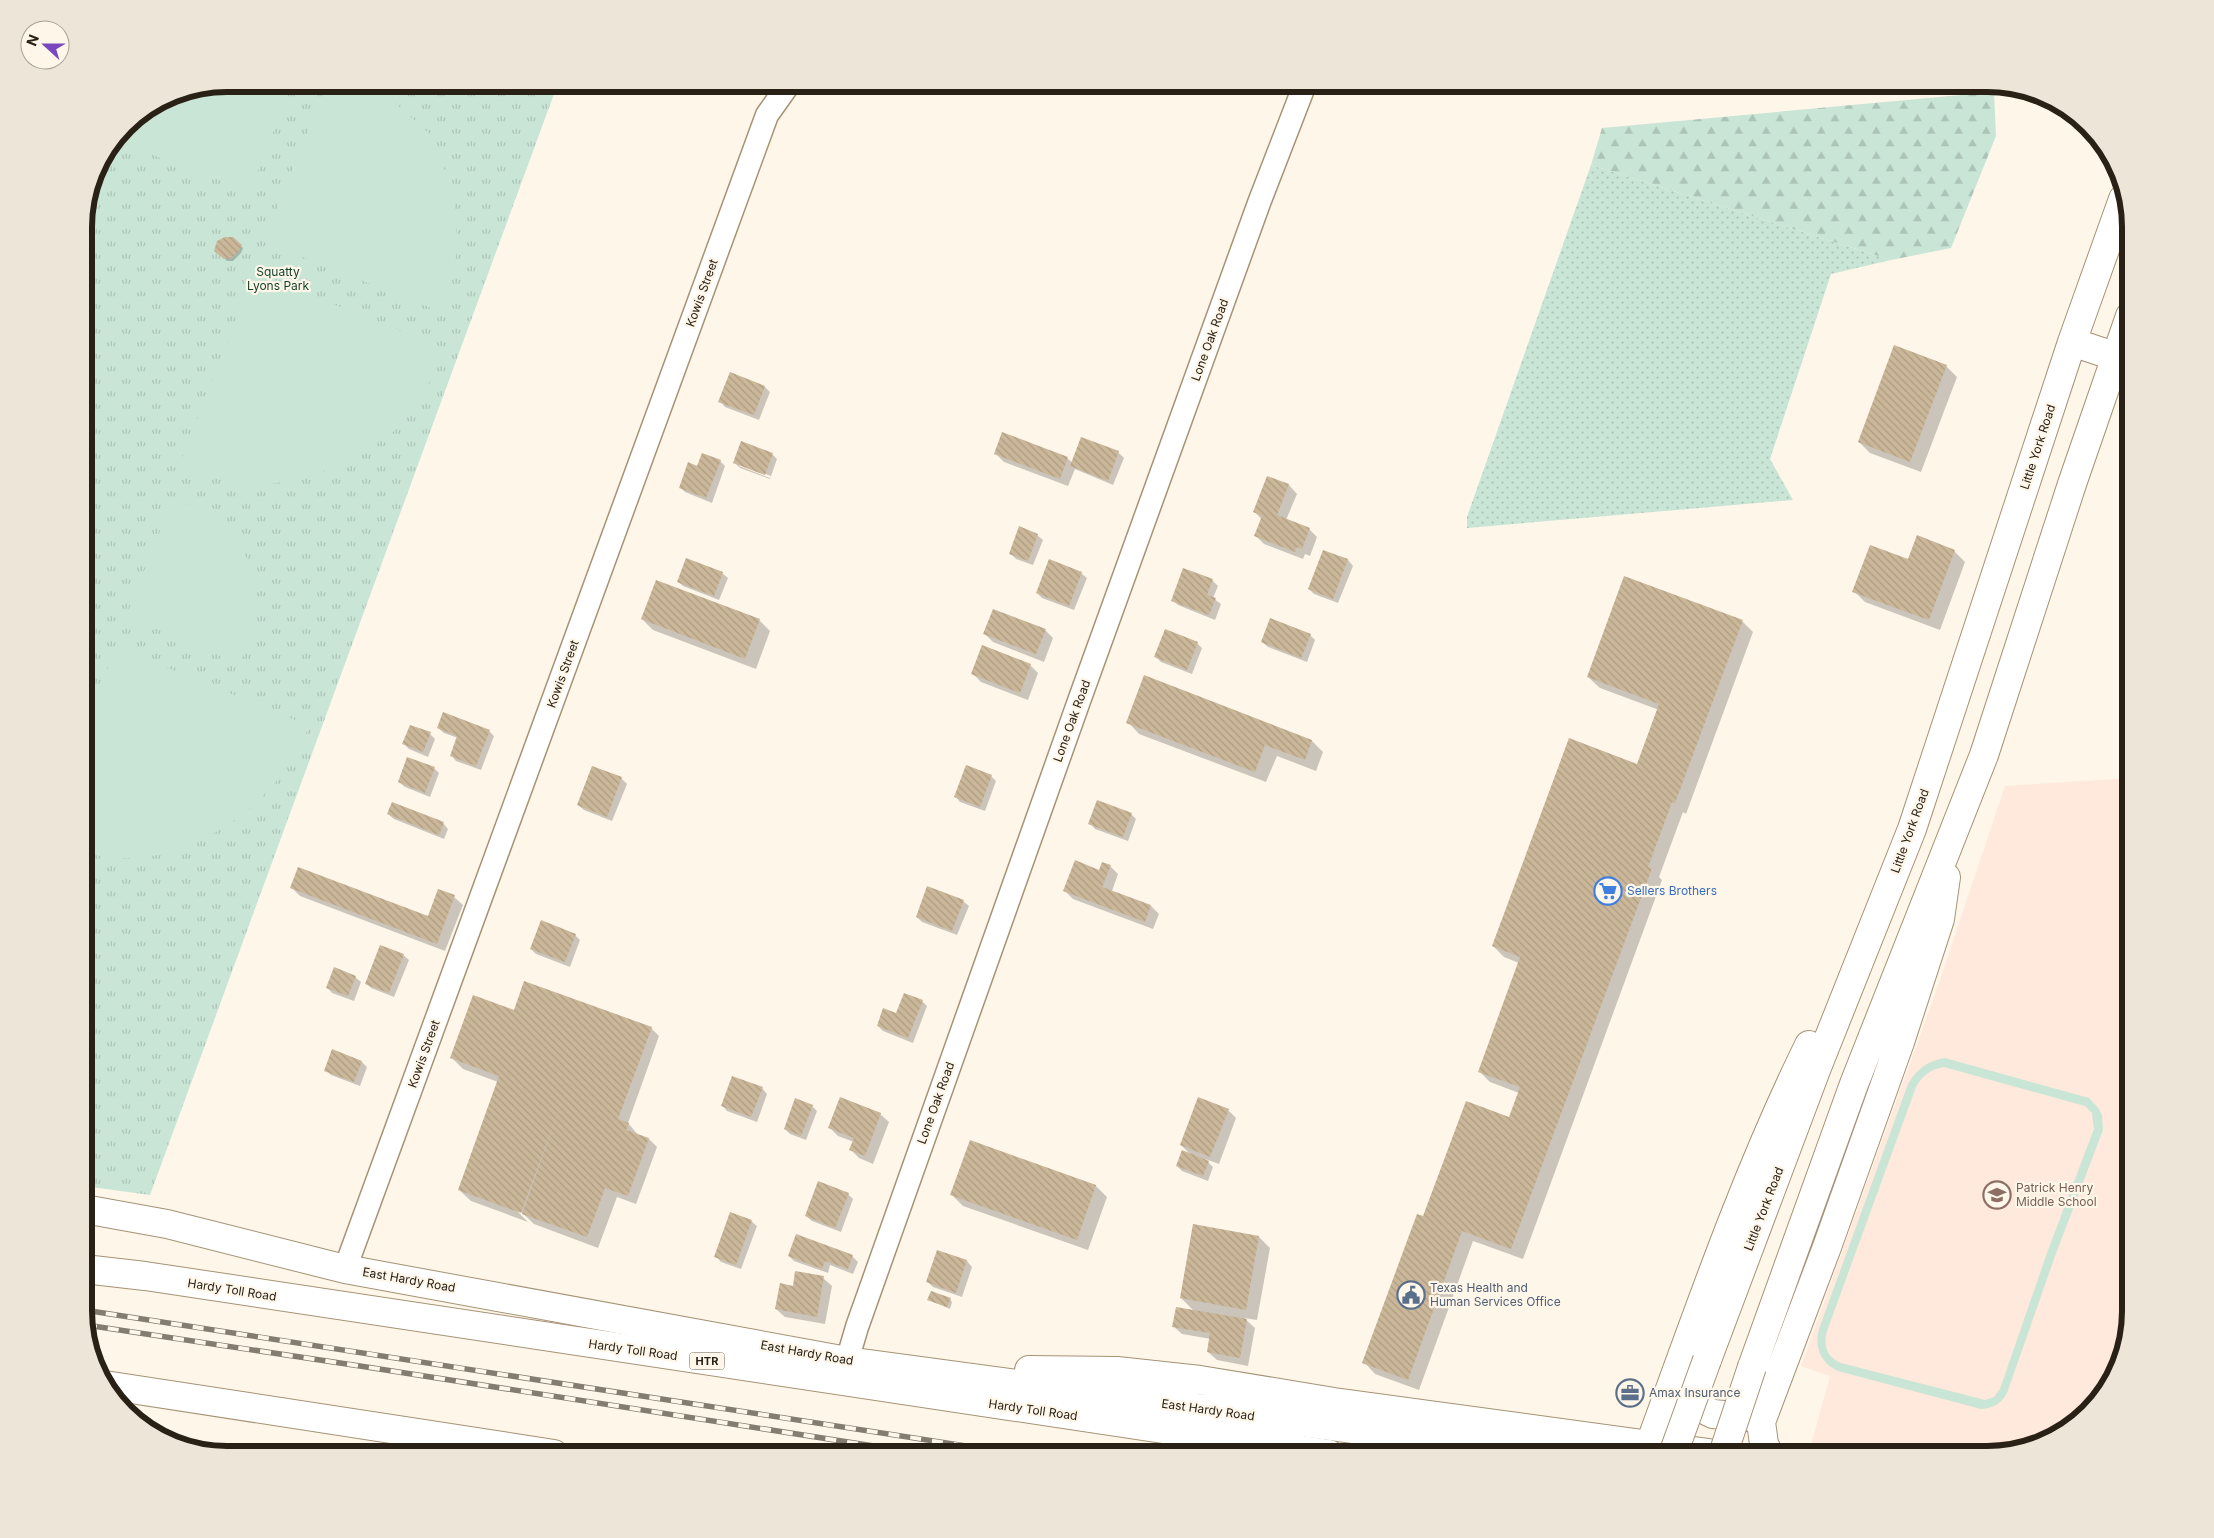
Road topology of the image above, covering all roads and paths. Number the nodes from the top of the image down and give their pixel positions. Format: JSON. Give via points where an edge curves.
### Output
{"nodes":[{"id":1,"x":783,"y":92,"type":"edge"},
{"id":2,"x":1302,"y":92,"type":"edge"},
{"id":3,"x":2120,"y":208,"type":"edge"},
{"id":4,"x":2122,"y":341,"type":"edge"},
{"id":5,"x":2072,"y":342,"type":"junction"},
{"id":6,"x":2117,"y":356,"type":"junction"},
{"id":7,"x":1928,"y":782,"type":"junction"},
{"id":8,"x":1967,"y":797,"type":"junction"},
{"id":9,"x":1912,"y":829,"type":"junction"},
{"id":10,"x":1950,"y":840,"type":"junction"},
{"id":11,"x":93,"y":1211,"type":"edge"},
{"id":12,"x":345,"y":1268,"type":"junction"},
{"id":13,"x":93,"y":1270,"type":"edge"},
{"id":14,"x":847,"y":1361,"type":"junction"},
{"id":15,"x":1674,"y":1377,"type":"junction"},
{"id":16,"x":116,"y":1387,"type":"edge"},
{"id":17,"x":1770,"y":1397,"type":"junction"},
{"id":18,"x":502,"y":1446,"type":"edge"},
{"id":19,"x":1277,"y":1446,"type":"edge"},
{"id":20,"x":1472,"y":1446,"type":"edge"},
{"id":21,"x":1641,"y":1446,"type":"edge"},
{"id":22,"x":1662,"y":1446,"type":"edge"},
{"id":23,"x":1663,"y":1446,"type":"edge"},
{"id":24,"x":1725,"y":1446,"type":"edge"},
{"id":25,"x":1765,"y":1446,"type":"edge"}],
"edges":[{"from":1,"to":12,"type":"street","name":"Kowis Street","via":[[767,115]]},
{"from":2,"to":14,"type":"street","name":"Lone Oak Road","via":[[1060,753]]},
{"from":3,"to":5,"type":"main road","name":"Little York Road"},
{"from":4,"to":6,"type":"main road"},
{"from":5,"to":6,"type":"main road"},
{"from":5,"to":7,"type":"main road","name":"Little York Road"},
{"from":6,"to":8,"type":"main road","via":[[1984,755]]},
{"from":7,"to":8,"type":"main road"},
{"from":7,"to":9,"type":"main road","name":"Little York Road"},
{"from":8,"to":10,"type":"main road"},
{"from":9,"to":15,"type":"main road","via":[[1790,1083]]},
{"from":9,"to":23,"type":"main road","name":"Little York Road","bridge":true,"via":[[1816,1070],[1707,1360]]},
{"from":10,"to":17,"type":"main road","via":[[1940,919],[1900,1042]]},
{"from":10,"to":24,"type":"main road","bridge":true,"via":[[1854,1084]]},
{"from":11,"to":12,"type":"main road","name":"East Hardy Road","via":[[166,1224]]},
{"from":12,"to":14,"type":"main road","name":"East Hardy Road"},
{"from":13,"to":19,"type":"main road","name":"Hardy Toll Road","number":"HTR"},
{"from":14,"to":20,"type":"main road","name":"East Hardy Road"},
{"from":14,"to":21,"type":"main road","via":[[1032,1371],[1117,1371],[1200,1380]]},
{"from":15,"to":17,"type":"main road","via":[[1679,1397],[1713,1414],[1745,1417]]},
{"from":15,"to":22,"type":"main road"},
{"from":16,"to":18,"type":"main road"},
{"from":17,"to":25,"type":"main road","via":[[1760,1422]]}]}
